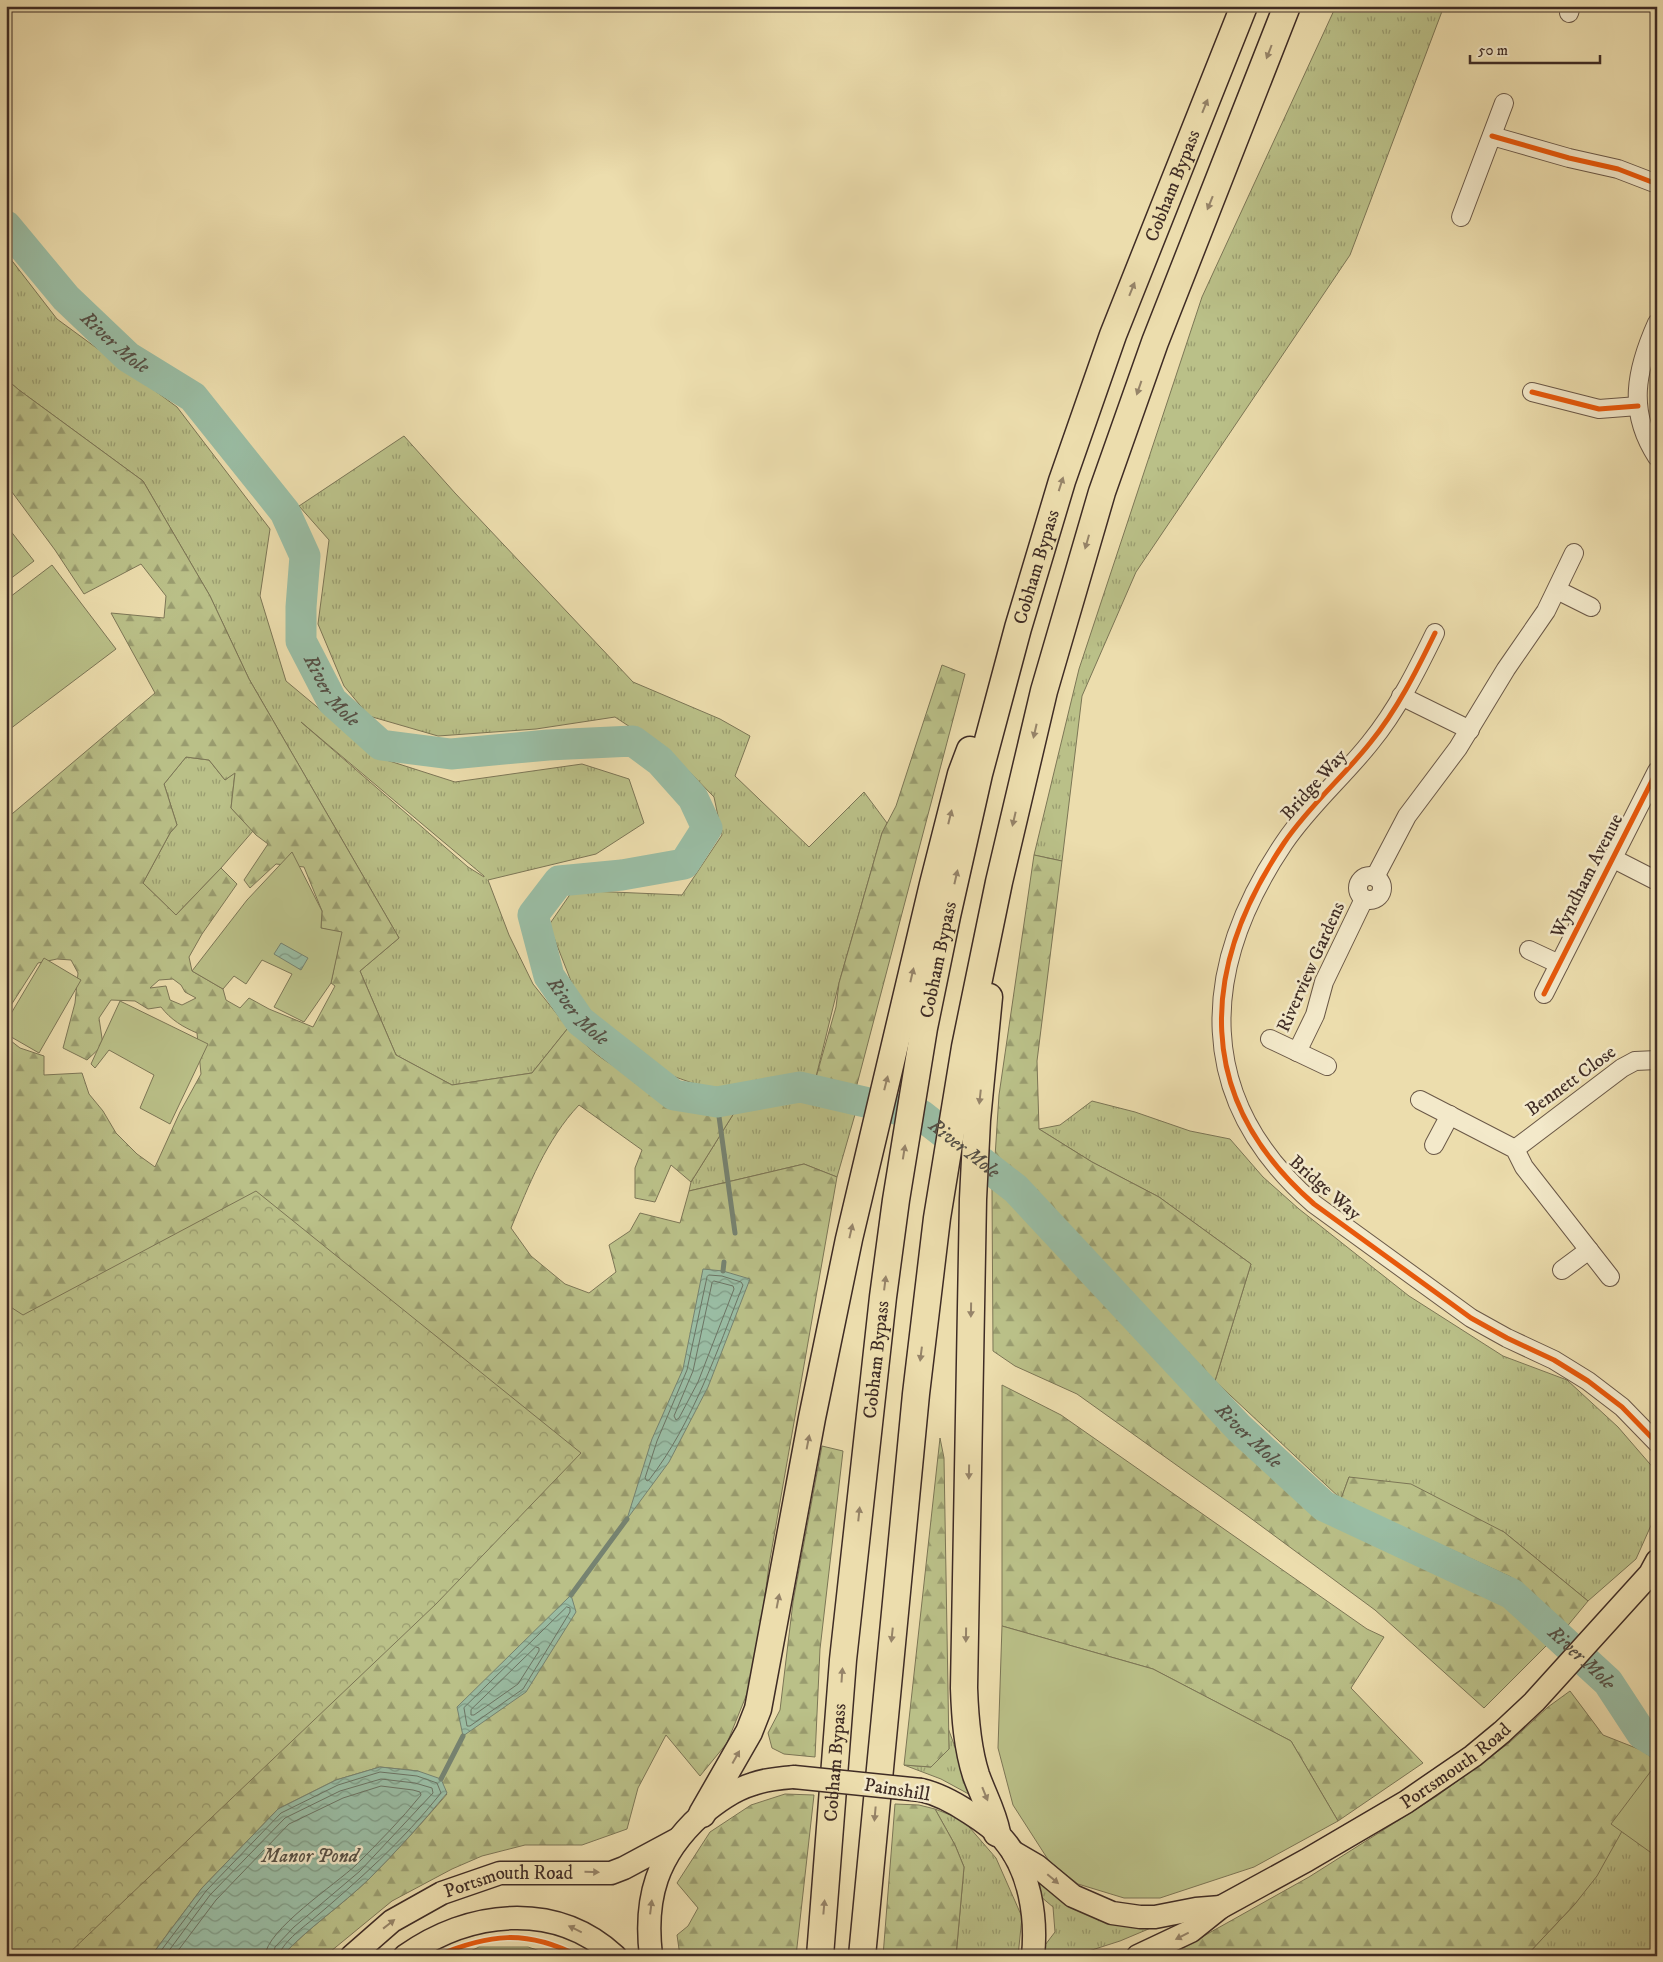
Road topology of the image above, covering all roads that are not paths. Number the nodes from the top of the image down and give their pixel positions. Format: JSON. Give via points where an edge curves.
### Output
{"nodes":[{"id":1,"x":1244,"y":6,"type":"edge"},
{"id":2,"x":1287,"y":6,"type":"edge"},
{"id":3,"x":1504,"y":103,"type":"dead end"},
{"id":4,"x":1492,"y":136,"type":"junction"},
{"id":5,"x":1657,"y":184,"type":"edge"},
{"id":6,"x":1461,"y":217,"type":"dead end"},
{"id":7,"x":1657,"y":323,"type":"edge"},
{"id":8,"x":1532,"y":392,"type":"dead end"},
{"id":9,"x":1638,"y":406,"type":"junction"},
{"id":10,"x":1657,"y":457,"type":"edge"},
{"id":11,"x":1574,"y":553,"type":"dead end"},
{"id":12,"x":1557,"y":590,"type":"junction"},
{"id":13,"x":1591,"y":607,"type":"dead end"},
{"id":14,"x":1435,"y":632,"type":"dead end"},
{"id":15,"x":1401,"y":696,"type":"junction"},
{"id":16,"x":1470,"y":730,"type":"junction"},
{"id":17,"x":1657,"y":771,"type":"edge"},
{"id":18,"x":1612,"y":858,"type":"junction"},
{"id":19,"x":1657,"y":881,"type":"edge"},
{"id":20,"x":1529,"y":950,"type":"dead end"},
{"id":21,"x":1559,"y":964,"type":"junction"},
{"id":22,"x":1544,"y":994,"type":"dead end"},
{"id":23,"x":913,"y":1025,"type":"junction"},
{"id":24,"x":1270,"y":1039,"type":"dead end"},
{"id":25,"x":975,"y":1048,"type":"junction"},
{"id":26,"x":1297,"y":1052,"type":"junction"},
{"id":27,"x":1657,"y":1060,"type":"edge"},
{"id":28,"x":1326,"y":1066,"type":"dead end"},
{"id":29,"x":1420,"y":1100,"type":"dead end"},
{"id":30,"x":1450,"y":1115,"type":"junction"},
{"id":31,"x":1434,"y":1145,"type":"dead end"},
{"id":32,"x":1515,"y":1149,"type":"junction"},
{"id":33,"x":1588,"y":1250,"type":"junction"},
{"id":34,"x":1562,"y":1270,"type":"dead end"},
{"id":35,"x":1610,"y":1277,"type":"dead end"},
{"id":36,"x":1657,"y":1443,"type":"edge"},
{"id":37,"x":1654,"y":1568,"type":"edge"},
{"id":38,"x":702,"y":1814,"type":"junction"},
{"id":39,"x":678,"y":1839,"type":"junction"},
{"id":40,"x":1005,"y":1842,"type":"junction"},
{"id":41,"x":1221,"y":1907,"type":"junction"},
{"id":42,"x":352,"y":1956,"type":"edge"},
{"id":43,"x":405,"y":1956,"type":"edge"},
{"id":44,"x":615,"y":1956,"type":"edge"},
{"id":45,"x":651,"y":1956,"type":"edge"},
{"id":46,"x":820,"y":1956,"type":"edge"},
{"id":47,"x":862,"y":1956,"type":"edge"},
{"id":48,"x":1033,"y":1956,"type":"edge"},
{"id":49,"x":1138,"y":1956,"type":"edge"}],
"edges":[{"from":23,"to":1,"type":"highway","name":"Cobham Bypass","one_way":true,"via":[[1018,628],[1062,481],[1113,335]]},
{"from":2,"to":25,"type":"highway","one_way":true,"via":[[1155,342],[1102,492],[1044,691],[999,882]]},
{"from":3,"to":4,"type":"street"},
{"from":4,"to":5,"type":"street","via":[[1618,170]]},
{"from":4,"to":6,"type":"street"},
{"from":7,"to":9,"type":"street","via":[[1642,359]]},
{"from":8,"to":9,"type":"street","via":[[1599,409]]},
{"from":9,"to":10,"type":"street"},
{"from":11,"to":12,"type":"street","name":"Riverview Gardens"},
{"from":12,"to":13,"type":"street"},
{"from":12,"to":16,"type":"street","name":"Riverview Gardens"},
{"from":14,"to":15,"type":"street","name":"Bridge Way"},
{"from":15,"to":16,"type":"street"},
{"from":15,"to":36,"type":"street","name":"Bridge Way","via":[[1371,742],[1294,828],[1260,883],[1241,922],[1225,973],[1221,1019],[1226,1064],[1237,1103],[1267,1156],[1314,1204],[1471,1318],[1588,1381],[1622,1408]]},
{"from":16,"to":26,"type":"street","name":"Riverview Gardens","via":[[1406,816],[1375,877],[1363,878],[1358,885],[1364,899],[1324,982],[1315,1015]]},
{"from":17,"to":18,"type":"street","name":"Wyndham Avenue"},
{"from":18,"to":19,"type":"street"},
{"from":18,"to":21,"type":"street","name":"Wyndham Avenue"},
{"from":20,"to":21,"type":"street","name":"Wyndham Avenue"},
{"from":21,"to":22,"type":"street","name":"Wyndham Avenue"},
{"from":38,"to":23,"type":"highway","one_way":true,"via":[[749,1732],[758,1709],[812,1418],[862,1182]]},
{"from":46,"to":23,"type":"highway","name":"Cobham Bypass","one_way":true,"via":[[843,1660]]},
{"from":24,"to":26,"type":"street","name":"Riverview Gardens"},
{"from":25,"to":40,"type":"highway","one_way":true,"via":[[965,1709],[976,1775]]},
{"from":25,"to":47,"type":"highway","one_way":true,"via":[[938,1218],[915,1404]]},
{"from":26,"to":28,"type":"street","name":"Riverview Gardens"},
{"from":27,"to":32,"type":"street","name":"Bennett Close","via":[[1635,1061],[1622,1068]]},
{"from":29,"to":30,"type":"street"},
{"from":30,"to":31,"type":"street"},
{"from":30,"to":32,"type":"street"},
{"from":32,"to":33,"type":"street","via":[[1524,1167]]},
{"from":33,"to":34,"type":"street"},
{"from":33,"to":35,"type":"street"},
{"from":37,"to":41,"type":"main road","name":"Portsmouth Road","via":[[1534,1702],[1495,1739],[1429,1787]]},
{"from":38,"to":39,"type":"main road","name":"Painshill"},
{"from":38,"to":40,"type":"main road","name":"Painshill","bridge":true,"via":[[741,1788],[794,1777],[933,1793],[964,1809]]},
{"from":42,"to":39,"type":"main road","name":"Portsmouth Road","one_way":true,"via":[[392,1921],[442,1893],[500,1873],[611,1873]]},
{"from":45,"to":39,"type":"main road","name":"Painshill","one_way":true,"via":[[652,1895],[669,1851]]},
{"from":40,"to":41,"type":"main road","name":"Portsmouth Road","one_way":true,"via":[[1073,1896],[1112,1913],[1155,1917]]},
{"from":40,"to":48,"type":"main road","via":[[1027,1885],[1032,1903],[1035,1925]]},
{"from":41,"to":49,"type":"main road","name":"Portsmouth Road","one_way":true,"via":[[1191,1931]]},
{"from":44,"to":43,"type":"main road","name":"Portsmouth Road","one_way":true,"via":[[590,1937],[561,1922],[506,1918],[479,1921],[422,1944]]}]}
